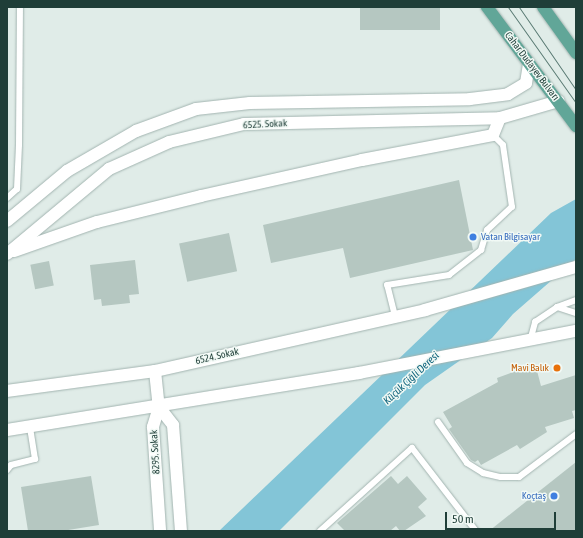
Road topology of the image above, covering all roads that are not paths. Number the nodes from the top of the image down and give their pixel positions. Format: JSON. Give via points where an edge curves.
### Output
{"nodes":[{"id":1,"x":20,"y":7,"type":"edge"},
{"id":2,"x":487,"y":7,"type":"edge"},
{"id":3,"x":543,"y":7,"type":"edge"},
{"id":4,"x":576,"y":53,"type":"edge"},
{"id":5,"x":529,"y":63,"type":"junction"},
{"id":6,"x":559,"y":101,"type":"junction"},
{"id":7,"x":500,"y":118,"type":"junction"},
{"id":8,"x":576,"y":126,"type":"edge"},
{"id":9,"x":493,"y":135,"type":"junction"},
{"id":10,"x":7,"y":198,"type":"edge"},
{"id":11,"x":7,"y":221,"type":"edge"},
{"id":12,"x":8,"y":253,"type":"edge"},
{"id":13,"x":576,"y":267,"type":"edge"},
{"id":14,"x":576,"y":300,"type":"edge"},
{"id":15,"x":557,"y":307,"type":"junction"},
{"id":16,"x":576,"y":313,"type":"edge"},
{"id":17,"x":395,"y":316,"type":"junction"},
{"id":18,"x":576,"y":331,"type":"edge"},
{"id":19,"x":530,"y":340,"type":"junction"},
{"id":20,"x":155,"y":371,"type":"junction"},
{"id":21,"x":7,"y":391,"type":"edge"},
{"id":22,"x":160,"y":407,"type":"junction"},
{"id":23,"x":438,"y":422,"type":"dead end"},
{"id":24,"x":30,"y":426,"type":"junction"},
{"id":25,"x":7,"y":430,"type":"edge"},
{"id":26,"x":576,"y":434,"type":"edge"},
{"id":27,"x":7,"y":470,"type":"edge"},
{"id":28,"x":160,"y":531,"type":"edge"},
{"id":29,"x":181,"y":531,"type":"edge"},
{"id":30,"x":320,"y":531,"type":"edge"},
{"id":31,"x":476,"y":531,"type":"edge"}],
"edges":[{"from":1,"to":10,"type":"lane","via":[[17,189]]},
{"from":2,"to":5,"type":"main road","name":"Cahar Dudayev Bulvarı"},
{"from":3,"to":4,"type":"main road"},
{"from":5,"to":6,"type":"main road","name":"Cahar Dudayev Bulvarı"},
{"from":5,"to":11,"type":"street","via":[[526,83],[508,94],[470,99],[250,103],[196,109],[136,131],[67,171]]},
{"from":6,"to":7,"type":"street","name":"6525. Sokak"},
{"from":6,"to":8,"type":"main road","name":"Cahar Dudayev Bulvarı"},
{"from":7,"to":9,"type":"street"},
{"from":7,"to":12,"type":"street","name":"6525. Sokak","via":[[244,124],[169,142],[109,169]]},
{"from":9,"to":12,"type":"street","via":[[362,160],[201,196],[97,222]]},
{"from":9,"to":17,"type":"lane","via":[[503,145],[512,207],[487,230],[481,250],[449,275],[387,285]]},
{"from":13,"to":17,"type":"street","name":"6524. Sokak","via":[[425,310]]},
{"from":14,"to":15,"type":"lane"},
{"from":15,"to":16,"type":"lane"},
{"from":15,"to":19,"type":"lane","via":[[535,322]]},
{"from":17,"to":20,"type":"street","name":"6524. Sokak"},
{"from":18,"to":19,"type":"street"},
{"from":19,"to":22,"type":"street","via":[[359,373]]},
{"from":20,"to":21,"type":"street","name":"6524. Sokak"},
{"from":20,"to":22,"type":"street"},
{"from":22,"to":24,"type":"street"},
{"from":22,"to":28,"type":"street","name":"8295. Sokak","via":[[153,427]]},
{"from":22,"to":29,"type":"street","name":"8295. Sokak","via":[[173,425]]},
{"from":23,"to":26,"type":"lane","via":[[467,463],[483,473],[501,477],[519,477]]},
{"from":24,"to":25,"type":"street"},
{"from":24,"to":27,"type":"lane","via":[[35,459],[11,465]]},
{"from":30,"to":31,"type":"lane","via":[[412,448]]}]}
